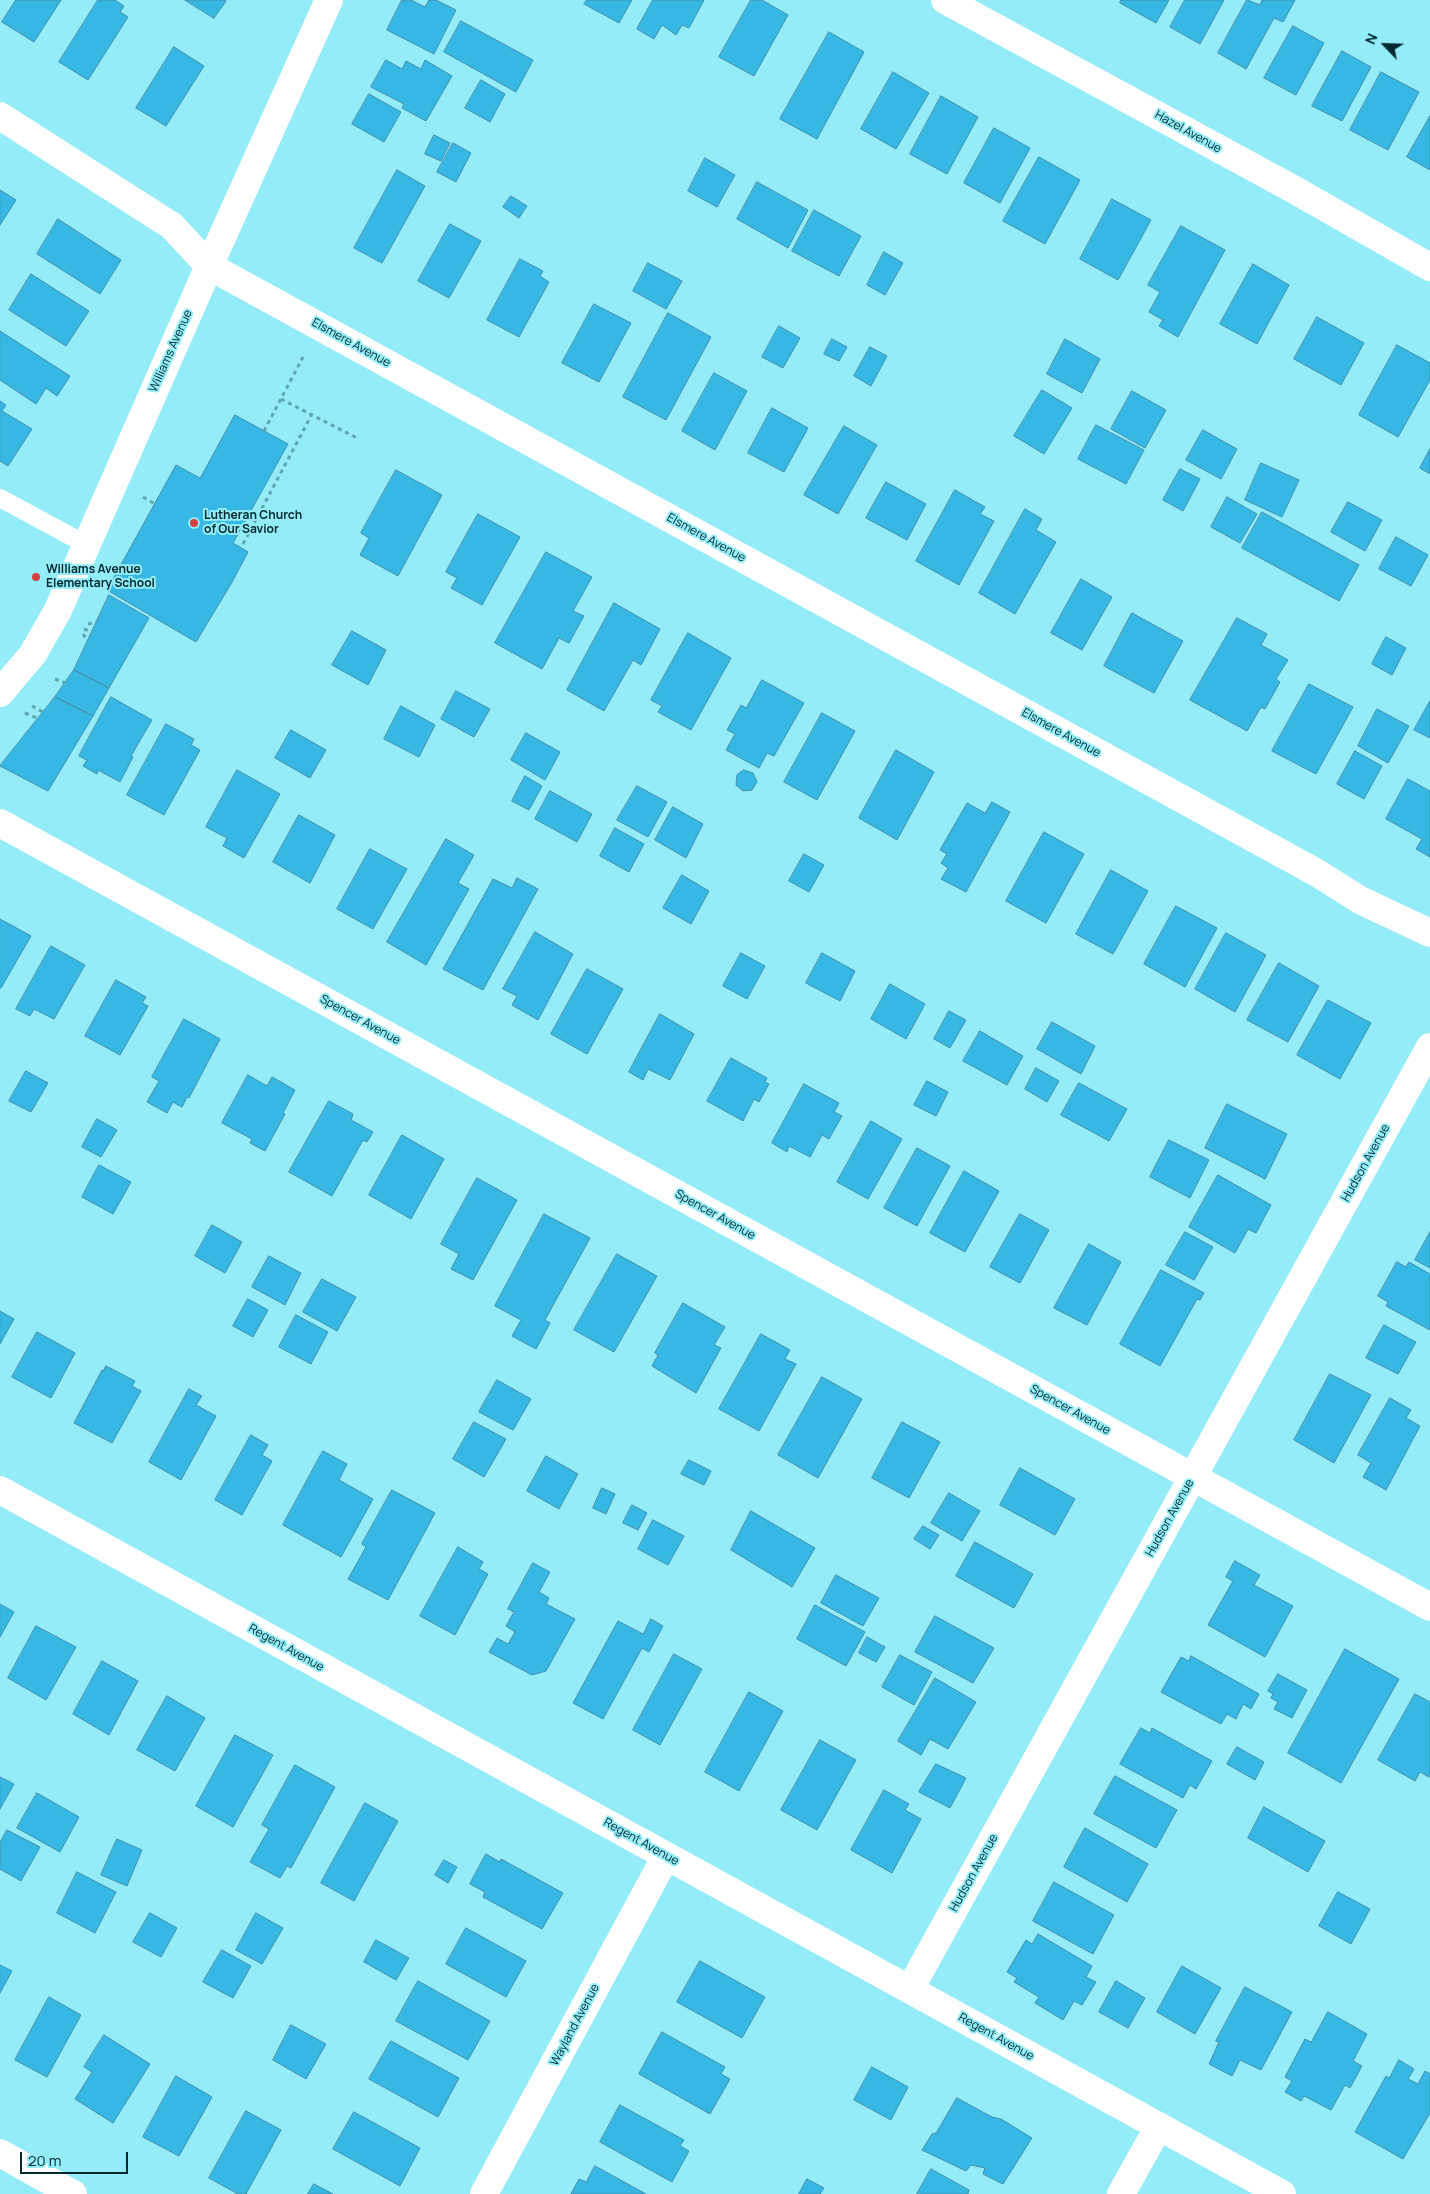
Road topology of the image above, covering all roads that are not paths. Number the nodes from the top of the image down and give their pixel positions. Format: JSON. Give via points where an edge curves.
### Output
{"nodes":[{"id":1,"x":329,"y":0,"type":"edge"},
{"id":2,"x":945,"y":0,"type":"edge"},
{"id":3,"x":0,"y":116,"type":"edge"},
{"id":4,"x":209,"y":266,"type":"junction"},
{"id":5,"x":1430,"y":267,"type":"edge"},
{"id":6,"x":0,"y":498,"type":"edge"},
{"id":7,"x":85,"y":544,"type":"junction"},
{"id":8,"x":0,"y":694,"type":"edge"},
{"id":9,"x":0,"y":823,"type":"edge"},
{"id":10,"x":1430,"y":933,"type":"edge"},
{"id":11,"x":1430,"y":1047,"type":"edge"},
{"id":12,"x":1192,"y":1477,"type":"junction"},
{"id":13,"x":0,"y":1490,"type":"edge"},
{"id":14,"x":1430,"y":1607,"type":"edge"},
{"id":15,"x":666,"y":1856,"type":"junction"},
{"id":16,"x":910,"y":1989,"type":"junction"},
{"id":17,"x":1159,"y":2126,"type":"junction"},
{"id":18,"x":0,"y":2153,"type":"edge"},
{"id":19,"x":73,"y":2194,"type":"edge"},
{"id":20,"x":484,"y":2194,"type":"edge"},
{"id":21,"x":1121,"y":2194,"type":"edge"},
{"id":22,"x":1282,"y":2194,"type":"edge"}],
"edges":[{"from":1,"to":4,"type":"street","name":"Williams Avenue"},
{"from":2,"to":5,"type":"street","name":"Hazel Avenue"},
{"from":3,"to":4,"type":"street","name":"Elsmere Avenue","via":[[172,226]]},
{"from":4,"to":7,"type":"street","name":"Williams Avenue"},
{"from":4,"to":10,"type":"street","name":"Elsmere Avenue","via":[[1360,900]]},
{"from":6,"to":7,"type":"lane"},
{"from":7,"to":8,"type":"street","name":"Williams Avenue","via":[[58,610],[33,654]]},
{"from":9,"to":12,"type":"street","name":"Spencer Avenue"},
{"from":11,"to":12,"type":"street","name":"Hudson Avenue"},
{"from":12,"to":14,"type":"street","name":"Spencer Avenue"},
{"from":12,"to":16,"type":"street","name":"Hudson Avenue"},
{"from":13,"to":15,"type":"street","name":"Regent Avenue"},
{"from":15,"to":16,"type":"street","name":"Regent Avenue"},
{"from":15,"to":20,"type":"street","name":"Wayland Avenue"},
{"from":16,"to":17,"type":"street","name":"Regent Avenue"},
{"from":17,"to":21,"type":"street"},
{"from":17,"to":22,"type":"street","name":"Regent Avenue"},
{"from":18,"to":19,"type":"street"}]}
